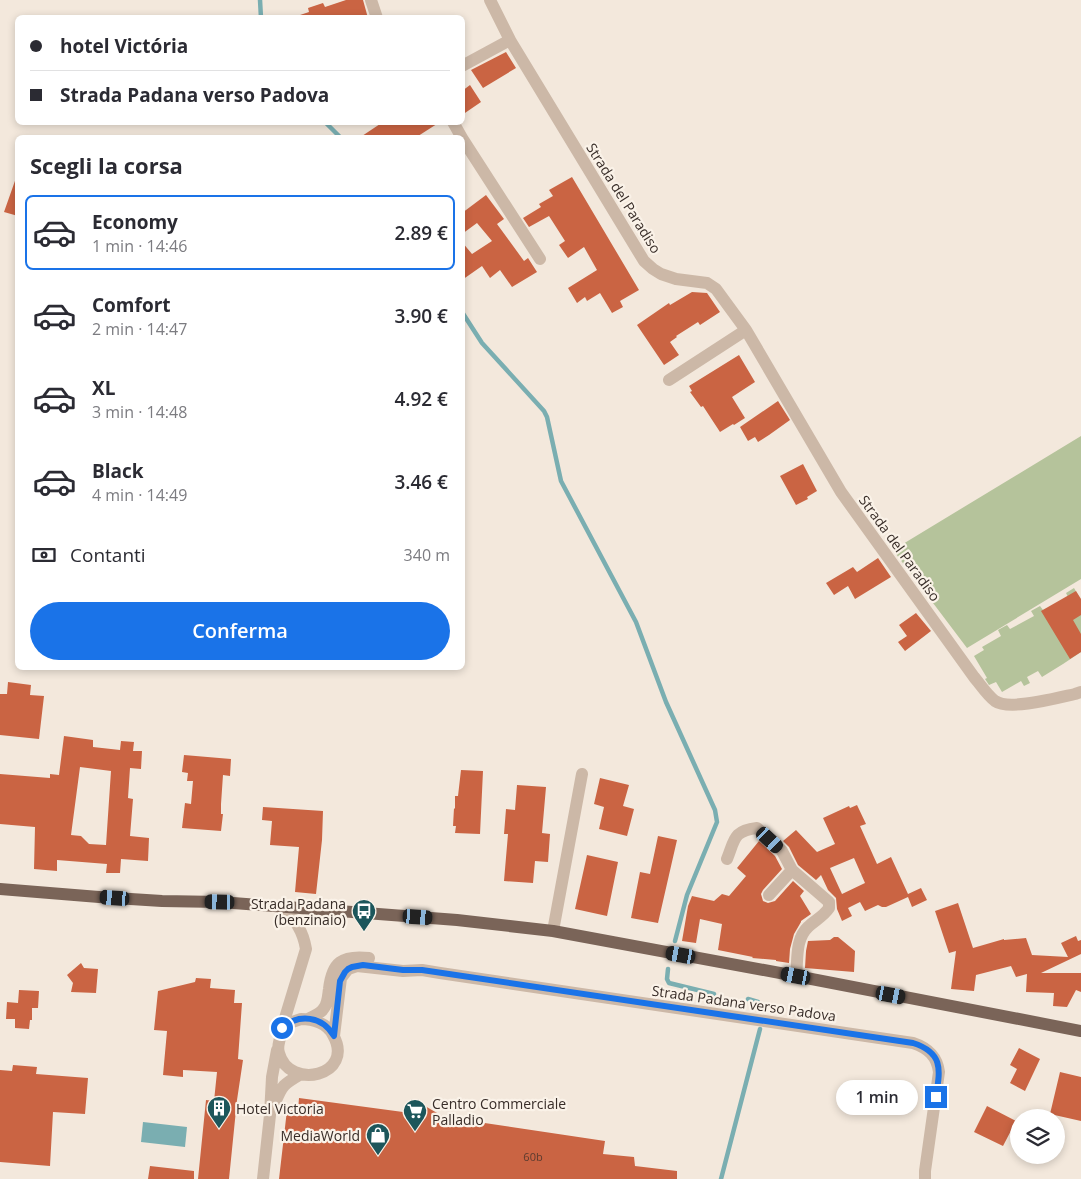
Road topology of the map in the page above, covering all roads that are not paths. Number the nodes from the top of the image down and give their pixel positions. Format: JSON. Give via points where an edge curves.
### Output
{"nodes":[{"id":1,"x":371,"y":0,"type":"edge"},
{"id":2,"x":490,"y":0,"type":"edge"},
{"id":3,"x":376,"y":15,"type":"edge"},
{"id":4,"x":510,"y":40,"type":"junction"},
{"id":5,"x":465,"y":64,"type":"edge"},
{"id":6,"x":465,"y":143,"type":"edge"},
{"id":7,"x":540,"y":259,"type":"dead end"},
{"id":8,"x":746,"y":330,"type":"junction"},
{"id":9,"x":670,"y":380,"type":"dead end"},
{"id":10,"x":1081,"y":692,"type":"edge"},
{"id":11,"x":582,"y":774,"type":"dead end"},
{"id":12,"x":727,"y":860,"type":"dead end"},
{"id":13,"x":792,"y":870,"type":"junction"},
{"id":14,"x":0,"y":889,"type":"edge"},
{"id":15,"x":769,"y":895,"type":"dead end"},
{"id":16,"x":282,"y":907,"type":"junction"},
{"id":17,"x":553,"y":932,"type":"junction"},
{"id":18,"x":422,"y":970,"type":"junction"},
{"id":19,"x":796,"y":976,"type":"junction"},
{"id":20,"x":308,"y":1019,"type":"junction"},
{"id":21,"x":282,"y":1028,"type":"junction"},
{"id":22,"x":1081,"y":1031,"type":"edge"},
{"id":23,"x":334,"y":1036,"type":"junction"},
{"id":24,"x":278,"y":1048,"type":"junction"},
{"id":25,"x":301,"y":1074,"type":"junction"},
{"id":26,"x":270,"y":1115,"type":"junction"},
{"id":27,"x":263,"y":1179,"type":"edge"},
{"id":28,"x":925,"y":1179,"type":"edge"}],
"edges":[{"from":1,"to":3,"type":"street"},
{"from":2,"to":4,"type":"street","name":"Strada del Paradiso"},
{"from":4,"to":5,"type":"street"},
{"from":4,"to":8,"type":"street","name":"Strada del Paradiso","via":[[644,261],[661,274],[707,283],[716,289]]},
{"from":6,"to":7,"type":"street"},
{"from":8,"to":9,"type":"street"},
{"from":8,"to":10,"type":"street","name":"Strada del Paradiso","via":[[841,492],[968,669],[995,701],[1009,705],[1034,703]]},
{"from":11,"to":17,"type":"street"},
{"from":12,"to":13,"type":"street","via":[[737,835],[757,828],[782,851]]},
{"from":13,"to":15,"type":"street"},
{"from":13,"to":19,"type":"street","via":[[828,902],[829,908],[799,938]]},
{"from":14,"to":16,"type":"main road"},
{"from":16,"to":17,"type":"main road","via":[[457,920]]},
{"from":16,"to":21,"type":"street","via":[[299,926],[306,949]]},
{"from":17,"to":19,"type":"main road"},
{"from":18,"to":20,"type":"street","name":"Strada Padana verso Padova","via":[[404,964],[347,958],[331,974],[323,1010]]},
{"from":18,"to":23,"type":"street","name":"Strada Padana verso Padova","via":[[363,965],[348,969],[340,981]]},
{"from":18,"to":28,"type":"street","name":"Strada Padana verso Padova","via":[[920,1046],[932,1054],[940,1072]]},
{"from":19,"to":22,"type":"main road"},
{"from":20,"to":21,"type":"street","name":"Strada Padana verso Padova","via":[[294,1021]]},
{"from":20,"to":23,"type":"street","via":[[327,1027]]},
{"from":21,"to":24,"type":"street"},
{"from":23,"to":25,"type":"street","name":"Strada Padana verso Padova","via":[[339,1053],[334,1065],[315,1074]]},
{"from":24,"to":25,"type":"street","via":[[285,1065]]},
{"from":24,"to":26,"type":"street","via":[[272,1077]]},
{"from":25,"to":26,"type":"street","via":[[280,1089]]},
{"from":26,"to":27,"type":"street"}]}
